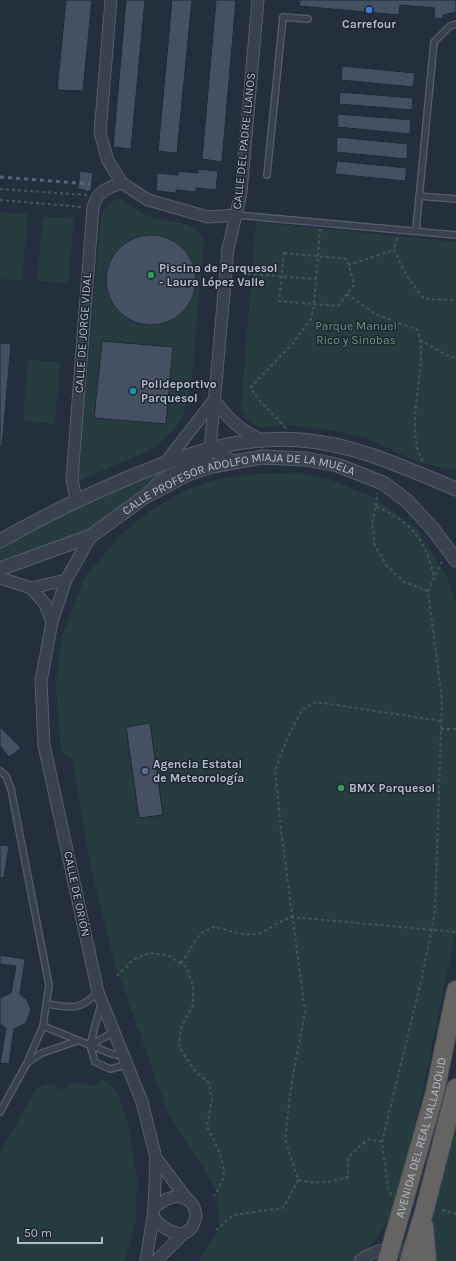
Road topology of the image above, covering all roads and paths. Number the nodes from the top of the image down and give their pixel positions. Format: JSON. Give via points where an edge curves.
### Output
{"nodes":[{"id":1,"x":111,"y":0,"type":"edge"},
{"id":2,"x":258,"y":0,"type":"edge"},
{"id":3,"x":308,"y":19,"type":"dead end"},
{"id":4,"x":456,"y":24,"type":"edge"},
{"id":5,"x":267,"y":175,"type":"dead end"},
{"id":6,"x":122,"y":183,"type":"junction"},
{"id":7,"x":0,"y":189,"type":"edge"},
{"id":8,"x":85,"y":195,"type":"dead end"},
{"id":9,"x":419,"y":196,"type":"junction"},
{"id":10,"x":456,"y":199,"type":"edge"},
{"id":11,"x":0,"y":200,"type":"edge"},
{"id":12,"x":93,"y":208,"type":"junction"},
{"id":13,"x":236,"y":215,"type":"junction"},
{"id":14,"x":400,"y":229,"type":"junction"},
{"id":15,"x":416,"y":230,"type":"junction"},
{"id":16,"x":456,"y":235,"type":"edge"},
{"id":17,"x":319,"y":238,"type":"dead end"},
{"id":18,"x":394,"y":250,"type":"junction"},
{"id":19,"x":318,"y":256,"type":"junction"},
{"id":20,"x":348,"y":265,"type":"junction"},
{"id":21,"x":248,"y":274,"type":"dead end"},
{"id":22,"x":282,"y":276,"type":"junction"},
{"id":23,"x":316,"y":279,"type":"junction"},
{"id":24,"x":346,"y":294,"type":"junction"},
{"id":25,"x":456,"y":300,"type":"edge"},
{"id":26,"x":314,"y":304,"type":"junction"},
{"id":27,"x":420,"y":340,"type":"junction"},
{"id":28,"x":456,"y":357,"type":"edge"},
{"id":29,"x":214,"y":400,"type":"junction"},
{"id":30,"x":287,"y":429,"type":"dead end"},
{"id":31,"x":262,"y":440,"type":"junction"},
{"id":32,"x":210,"y":449,"type":"junction"},
{"id":33,"x":233,"y":461,"type":"junction"},
{"id":34,"x":166,"y":462,"type":"junction"},
{"id":35,"x":425,"y":466,"type":"dead end"},
{"id":36,"x":456,"y":489,"type":"edge"},
{"id":37,"x":377,"y":493,"type":"dead end"},
{"id":38,"x":143,"y":498,"type":"junction"},
{"id":39,"x":76,"y":500,"type":"junction"},
{"id":40,"x":376,"y":506,"type":"junction"},
{"id":41,"x":91,"y":536,"type":"junction"},
{"id":42,"x":0,"y":541,"type":"edge"},
{"id":43,"x":442,"y":560,"type":"dead end"},
{"id":44,"x":456,"y":560,"type":"edge"},
{"id":45,"x":0,"y":569,"type":"edge"},
{"id":46,"x":0,"y":578,"type":"edge"},
{"id":47,"x":434,"y":579,"type":"junction"},
{"id":48,"x":66,"y":580,"type":"junction"},
{"id":49,"x":31,"y":588,"type":"junction"},
{"id":50,"x":428,"y":591,"type":"junction"},
{"id":51,"x":52,"y":622,"type":"junction"},
{"id":52,"x":441,"y":721,"type":"junction"},
{"id":53,"x":441,"y":728,"type":"junction"},
{"id":54,"x":456,"y":729,"type":"edge"},
{"id":55,"x":0,"y":771,"type":"edge"},
{"id":56,"x":292,"y":917,"type":"junction"},
{"id":57,"x":431,"y":929,"type":"junction"},
{"id":58,"x":456,"y":932,"type":"edge"},
{"id":59,"x":181,"y":963,"type":"junction"},
{"id":60,"x":117,"y":976,"type":"dead end"},
{"id":61,"x":456,"y":990,"type":"edge"},
{"id":62,"x":100,"y":996,"type":"junction"},
{"id":63,"x":46,"y":1004,"type":"junction"},
{"id":64,"x":43,"y":1026,"type":"junction"},
{"id":65,"x":114,"y":1032,"type":"junction"},
{"id":66,"x":76,"y":1041,"type":"junction"},
{"id":67,"x":90,"y":1045,"type":"junction"},
{"id":68,"x":125,"y":1061,"type":"junction"},
{"id":69,"x":27,"y":1063,"type":"junction"},
{"id":70,"x":456,"y":1088,"type":"edge"},
{"id":71,"x":0,"y":1112,"type":"edge"},
{"id":72,"x":382,"y":1142,"type":"junction"},
{"id":73,"x":156,"y":1158,"type":"junction"},
{"id":74,"x":298,"y":1180,"type":"junction"},
{"id":75,"x":214,"y":1196,"type":"dead end"},
{"id":76,"x":393,"y":1199,"type":"dead end"},
{"id":77,"x":188,"y":1200,"type":"junction"},
{"id":78,"x":442,"y":1210,"type":"dead end"},
{"id":79,"x":154,"y":1212,"type":"junction"},
{"id":80,"x":456,"y":1214,"type":"edge"},
{"id":81,"x":216,"y":1230,"type":"dead end"},
{"id":82,"x":185,"y":1232,"type":"junction"},
{"id":83,"x":389,"y":1255,"type":"edge"},
{"id":84,"x":417,"y":1260,"type":"edge"},
{"id":85,"x":146,"y":1261,"type":"edge"},
{"id":86,"x":156,"y":1261,"type":"edge"},
{"id":87,"x":360,"y":1261,"type":"edge"}],
"edges":[{"from":1,"to":6,"type":"street","via":[[100,133],[108,161]]},
{"from":2,"to":13,"type":"street","name":"CALLE DEL PADRE LLANOS","via":[[241,193]]},
{"from":3,"to":5,"type":"lane","via":[[283,17]]},
{"from":4,"to":9,"type":"lane","via":[[450,26],[434,42]]},
{"from":6,"to":12,"type":"street","name":"CALLE DE JORGE VIDAL","via":[[110,186],[98,195]]},
{"from":6,"to":13,"type":"street","via":[[148,200],[183,210],[208,216]]},
{"from":7,"to":8,"type":"path"},
{"from":9,"to":10,"type":"lane"},
{"from":9,"to":15,"type":"lane"},
{"from":11,"to":12,"type":"path"},
{"from":12,"to":39,"type":"street","name":"CALLE DE JORGE VIDAL","via":[[72,479]]},
{"from":13,"to":14,"type":"lane"},
{"from":13,"to":29,"type":"street","name":"CALLE DEL PADRE LLANOS","via":[[228,250]]},
{"from":14,"to":15,"type":"lane"},
{"from":14,"to":18,"type":"path"},
{"from":15,"to":16,"type":"lane"},
{"from":17,"to":19,"type":"path"},
{"from":18,"to":20,"type":"path"},
{"from":18,"to":25,"type":"path","via":[[406,275],[424,299]]},
{"from":19,"to":20,"type":"path","via":[[347,259]]},
{"from":19,"to":22,"type":"path","via":[[284,253]]},
{"from":19,"to":23,"type":"path"},
{"from":20,"to":24,"type":"path","via":[[354,285]]},
{"from":21,"to":22,"type":"path"},
{"from":22,"to":23,"type":"path"},
{"from":22,"to":26,"type":"path","via":[[279,301]]},
{"from":23,"to":26,"type":"path"},
{"from":24,"to":26,"type":"path","via":[[338,306]]},
{"from":24,"to":27,"type":"path","via":[[375,314],[418,330]]},
{"from":26,"to":30,"type":"path","via":[[311,319],[293,343],[250,388]]},
{"from":27,"to":28,"type":"path","via":[[450,357]]},
{"from":27,"to":35,"type":"path","via":[[422,353],[415,426],[418,453]]},
{"from":29,"to":31,"type":"street","via":[[230,421],[246,433]]},
{"from":29,"to":32,"type":"street","name":"CALLE DEL PADRE LLANOS"},
{"from":29,"to":34,"type":"street"},
{"from":31,"to":32,"type":"street","name":"CALLE PROFESOR ADOLFO MIAJA DE LA MUELA"},
{"from":31,"to":36,"type":"street","name":"CALLE PROFESOR ADOLFO MIAJA DE LA MUELA","via":[[300,440],[358,450]]},
{"from":32,"to":33,"type":"street"},
{"from":32,"to":34,"type":"street","name":"CALLE PROFESOR ADOLFO MIAJA DE LA MUELA"},
{"from":32,"to":38,"type":"street","via":[[205,460],[163,478]]},
{"from":33,"to":38,"type":"street","name":"CALLE PROFESOR ADOLFO MIAJA DE LA MUELA","via":[[188,474]]},
{"from":33,"to":44,"type":"street","name":"CALLE PROFESOR ADOLFO MIAJA DE LA MUELA","via":[[262,457],[306,459],[337,465],[383,483],[407,501]]},
{"from":34,"to":39,"type":"street","name":"CALLE PROFESOR ADOLFO MIAJA DE LA MUELA"},
{"from":37,"to":40,"type":"path"},
{"from":38,"to":41,"type":"street","name":"CALLE PROFESOR ADOLFO MIAJA DE LA MUELA"},
{"from":39,"to":42,"type":"street","name":"CALLE PROFESOR ADOLFO MIAJA DE LA MUELA"},
{"from":40,"to":47,"type":"path","via":[[414,532],[431,562]]},
{"from":40,"to":50,"type":"path","via":[[372,523],[375,546],[387,566],[404,582]]},
{"from":41,"to":45,"type":"street","name":"CALLE PROFESOR ADOLFO MIAJA DE LA MUELA"},
{"from":41,"to":48,"type":"street","name":"CALLE DE ORIÓN"},
{"from":43,"to":47,"type":"path"},
{"from":46,"to":49,"type":"street"},
{"from":47,"to":50,"type":"path"},
{"from":48,"to":49,"type":"street"},
{"from":48,"to":51,"type":"street","name":"CALLE DE ORIÓN"},
{"from":49,"to":51,"type":"street","via":[[45,604]]},
{"from":50,"to":52,"type":"path","via":[[442,700]]},
{"from":51,"to":62,"type":"street","name":"CALLE DE ORIÓN","via":[[41,681],[44,745]]},
{"from":52,"to":53,"type":"path"},
{"from":52,"to":56,"type":"path","via":[[316,702],[302,710],[275,770]]},
{"from":53,"to":54,"type":"path"},
{"from":53,"to":57,"type":"path","via":[[435,912]]},
{"from":55,"to":63,"type":"lane","via":[[6,776],[11,789],[49,985]]},
{"from":56,"to":57,"type":"path"},
{"from":56,"to":59,"type":"path","via":[[261,932],[248,935],[213,927],[200,934]]},
{"from":56,"to":74,"type":"path","via":[[306,1012],[292,1080],[285,1139]]},
{"from":57,"to":58,"type":"path"},
{"from":57,"to":72,"type":"path"},
{"from":59,"to":60,"type":"path","via":[[168,955],[149,953],[134,959]]},
{"from":59,"to":75,"type":"path","via":[[186,967],[193,985],[193,1005],[181,1028],[180,1047],[195,1071],[210,1088],[212,1099],[206,1127],[222,1160],[223,1178]]},
{"from":61,"to":83,"type":"highway","name":"AVENIDA DEL REAL VALLADOLID","via":[[435,1092]]},
{"from":62,"to":63,"type":"lane","via":[[83,1006]]},
{"from":62,"to":65,"type":"street","name":"CALLE DE ORIÓN"},
{"from":62,"to":67,"type":"lane"},
{"from":63,"to":64,"type":"lane"},
{"from":64,"to":66,"type":"lane"},
{"from":64,"to":69,"type":"lane"},
{"from":65,"to":67,"type":"lane"},
{"from":65,"to":68,"type":"street","name":"CALLE DE ORIÓN"},
{"from":66,"to":67,"type":"lane"},
{"from":66,"to":69,"type":"lane","via":[[42,1053]]},
{"from":67,"to":68,"type":"lane"},
{"from":67,"to":68,"type":"lane","via":[[95,1062],[110,1069]]},
{"from":68,"to":73,"type":"street","name":"CALLE DE ORIÓN","via":[[142,1102]]},
{"from":69,"to":71,"type":"lane"},
{"from":70,"to":84,"type":"highway","name":"AVENIDA DEL REAL VALLADOLID","via":[[424,1212]]},
{"from":72,"to":74,"type":"path","via":[[369,1139],[361,1144],[348,1158],[348,1177],[315,1184]]},
{"from":72,"to":76,"type":"path","via":[[388,1187]]},
{"from":73,"to":77,"type":"street","name":"CALLE DE ORIÓN"},
{"from":73,"to":79,"type":"street","name":"CALLE DE ORIÓN"},
{"from":74,"to":81,"type":"path","via":[[283,1208],[234,1215]]},
{"from":77,"to":79,"type":"street","via":[[178,1196],[172,1197]]},
{"from":77,"to":82,"type":"street","name":"CALLE DE ORIÓN","via":[[194,1207],[196,1216],[193,1224]]},
{"from":78,"to":80,"type":"path"},
{"from":79,"to":82,"type":"street","via":[[169,1232]]},
{"from":79,"to":85,"type":"street","name":"CALLE DE ORIÓN"},
{"from":82,"to":86,"type":"street","name":"CALLE DE ORIÓN"},
{"from":83,"to":84,"type":"street"},
{"from":83,"to":87,"type":"street","via":[[372,1253]]}]}
